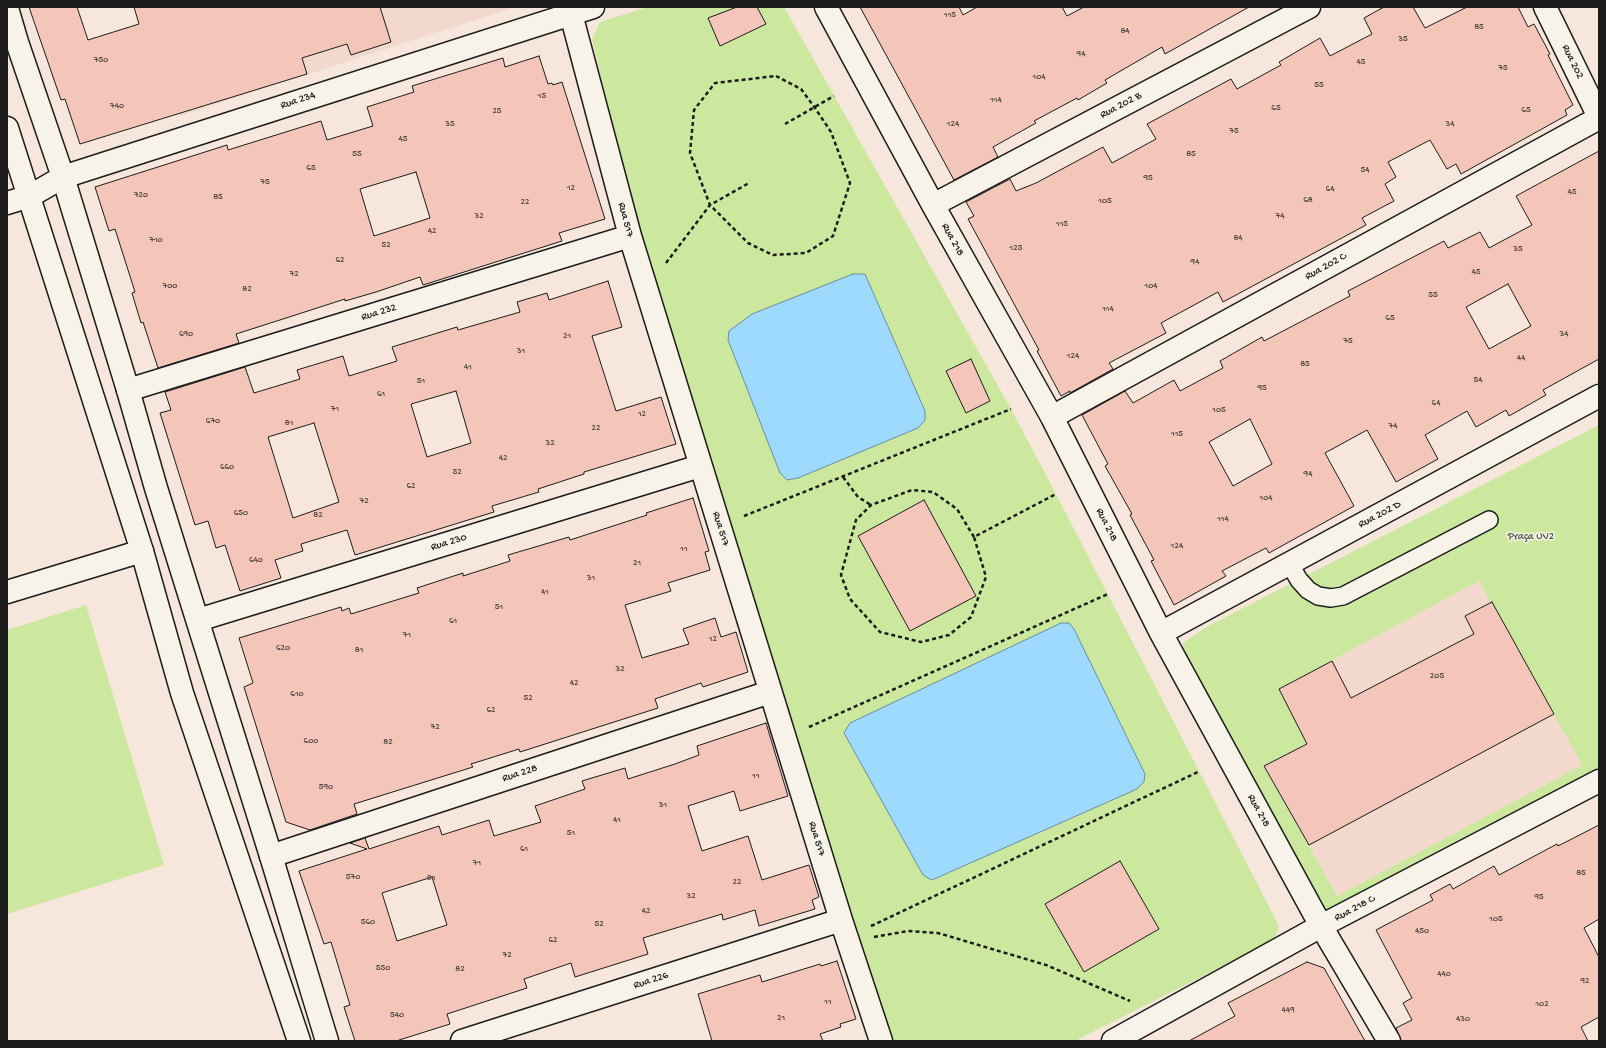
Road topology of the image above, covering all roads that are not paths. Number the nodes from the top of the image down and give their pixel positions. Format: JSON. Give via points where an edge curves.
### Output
{"nodes":[{"id":1,"x":593,"y":7,"type":"edge"},
{"id":2,"x":826,"y":7,"type":"edge"},
{"id":3,"x":1309,"y":7,"type":"edge"},
{"id":4,"x":1545,"y":7,"type":"edge"},
{"id":5,"x":7,"y":8,"type":"edge"},
{"id":6,"x":571,"y":14,"type":"junction"},
{"id":7,"x":12,"y":44,"type":"edge"},
{"id":8,"x":1599,"y":117,"type":"edge"},
{"id":9,"x":7,"y":128,"type":"edge"},
{"id":10,"x":62,"y":176,"type":"junction"},
{"id":11,"x":30,"y":196,"type":"junction"},
{"id":12,"x":7,"y":203,"type":"edge"},
{"id":13,"x":933,"y":206,"type":"junction"},
{"id":14,"x":630,"y":236,"type":"junction"},
{"id":15,"x":128,"y":390,"type":"junction"},
{"id":16,"x":1599,"y":396,"type":"edge"},
{"id":17,"x":1052,"y":417,"type":"junction"},
{"id":18,"x":700,"y":466,"type":"junction"},
{"id":19,"x":156,"y":488,"type":"junction"},
{"id":20,"x":125,"y":498,"type":"junction"},
{"id":21,"x":1489,"y":520,"type":"dead end"},
{"id":22,"x":142,"y":551,"type":"junction"},
{"id":23,"x":1289,"y":563,"type":"junction"},
{"id":24,"x":7,"y":592,"type":"edge"},
{"id":25,"x":198,"y":620,"type":"junction"},
{"id":26,"x":1160,"y":633,"type":"junction"},
{"id":27,"x":770,"y":692,"type":"junction"},
{"id":28,"x":1599,"y":781,"type":"edge"},
{"id":29,"x":271,"y":856,"type":"junction"},
{"id":30,"x":841,"y":920,"type":"junction"},
{"id":31,"x":1321,"y":926,"type":"junction"},
{"id":32,"x":299,"y":1041,"type":"edge"},
{"id":33,"x":327,"y":1041,"type":"edge"},
{"id":34,"x":462,"y":1041,"type":"edge"},
{"id":35,"x":882,"y":1041,"type":"edge"},
{"id":36,"x":1113,"y":1041,"type":"edge"},
{"id":37,"x":1389,"y":1041,"type":"edge"}],
"edges":[{"from":1,"to":6,"type":"street","name":"Rua 234"},
{"from":2,"to":13,"type":"street","name":"Rua 218"},
{"from":3,"to":13,"type":"street","name":"Rua 202 B"},
{"from":4,"to":8,"type":"street","name":"Rua 202"},
{"from":5,"to":7,"type":"street"},
{"from":6,"to":10,"type":"street","name":"Rua 234"},
{"from":6,"to":14,"type":"street","name":"Rua 517"},
{"from":7,"to":10,"type":"street"},
{"from":8,"to":17,"type":"street","name":"Rua 202 C"},
{"from":9,"to":11,"type":"street"},
{"from":10,"to":11,"type":"street","name":"Rua 234"},
{"from":10,"to":15,"type":"street"},
{"from":11,"to":12,"type":"street","name":"Rua 234"},
{"from":11,"to":20,"type":"street"},
{"from":13,"to":17,"type":"street","name":"Rua 218"},
{"from":14,"to":15,"type":"street","name":"Rua 232"},
{"from":14,"to":18,"type":"street","name":"Rua 517"},
{"from":15,"to":19,"type":"street"},
{"from":16,"to":23,"type":"street","name":"Rua 202 D"},
{"from":17,"to":26,"type":"street","name":"Rua 218"},
{"from":18,"to":25,"type":"street","name":"Rua 230"},
{"from":18,"to":27,"type":"street","name":"Rua 517"},
{"from":19,"to":20,"type":"street"},
{"from":19,"to":25,"type":"street"},
{"from":20,"to":22,"type":"street"},
{"from":21,"to":23,"type":"lane","via":[[1343,596],[1318,596],[1308,590]]},
{"from":22,"to":24,"type":"street"},
{"from":22,"to":32,"type":"street","via":[[182,693]]},
{"from":23,"to":26,"type":"street","name":"Rua 202 D"},
{"from":25,"to":29,"type":"street"},
{"from":26,"to":31,"type":"street","name":"Rua 218"},
{"from":27,"to":29,"type":"street","name":"Rua 228"},
{"from":27,"to":30,"type":"street","name":"Rua 517"},
{"from":28,"to":31,"type":"street","name":"Rua 218 C"},
{"from":29,"to":33,"type":"street"},
{"from":30,"to":34,"type":"street","name":"Rua 226"},
{"from":30,"to":35,"type":"street","name":"Rua 517"},
{"from":31,"to":36,"type":"street","name":"Rua 218 C"},
{"from":31,"to":37,"type":"street","name":"Rua 218"}]}
